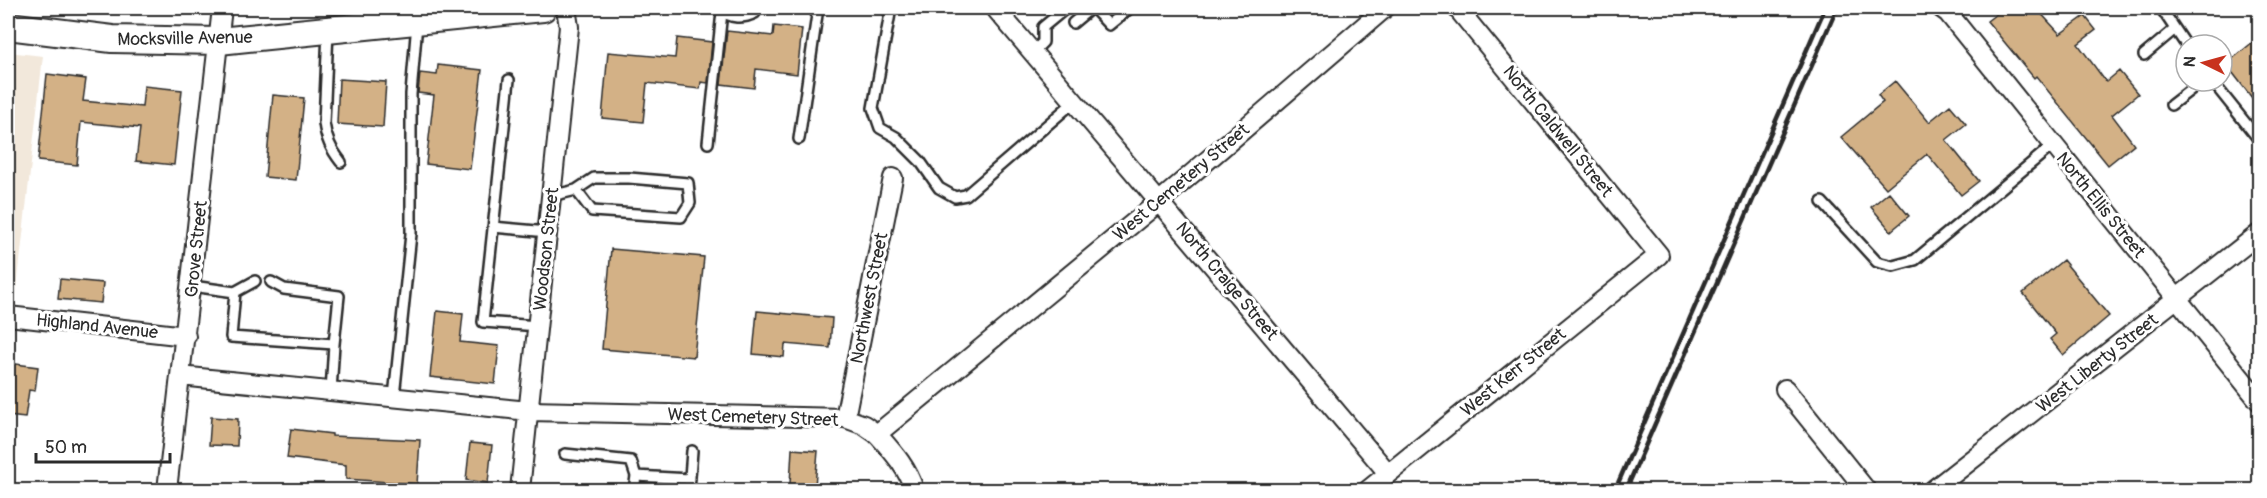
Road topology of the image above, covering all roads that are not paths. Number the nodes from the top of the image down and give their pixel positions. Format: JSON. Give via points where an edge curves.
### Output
{"nodes":[{"id":1,"x":222,"y":8,"type":"edge"},
{"id":2,"x":543,"y":8,"type":"edge"},
{"id":3,"x":566,"y":8,"type":"edge"},
{"id":4,"x":757,"y":8,"type":"edge"},
{"id":5,"x":818,"y":8,"type":"edge"},
{"id":6,"x":891,"y":8,"type":"edge"},
{"id":7,"x":994,"y":8,"type":"edge"},
{"id":8,"x":1066,"y":8,"type":"edge"},
{"id":9,"x":1092,"y":8,"type":"edge"},
{"id":10,"x":1130,"y":8,"type":"edge"},
{"id":11,"x":1385,"y":8,"type":"edge"},
{"id":12,"x":1457,"y":8,"type":"edge"},
{"id":13,"x":2161,"y":8,"type":"edge"},
{"id":14,"x":1948,"y":9,"type":"edge"},
{"id":15,"x":720,"y":10,"type":"edge"},
{"id":16,"x":446,"y":13,"type":"edge"},
{"id":17,"x":417,"y":21,"type":"junction"},
{"id":18,"x":1073,"y":23,"type":"dead end"},
{"id":19,"x":8,"y":27,"type":"edge"},
{"id":20,"x":2175,"y":29,"type":"junction"},
{"id":21,"x":328,"y":30,"type":"junction"},
{"id":22,"x":2178,"y":33,"type":"edge"},
{"id":23,"x":1054,"y":38,"type":"dead end"},
{"id":24,"x":219,"y":41,"type":"junction"},
{"id":25,"x":1038,"y":47,"type":"junction"},
{"id":26,"x":2144,"y":55,"type":"dead end"},
{"id":27,"x":509,"y":80,"type":"dead end"},
{"id":28,"x":2186,"y":93,"type":"edge"},
{"id":29,"x":2221,"y":93,"type":"edge"},
{"id":30,"x":1075,"y":101,"type":"junction"},
{"id":31,"x":2171,"y":105,"type":"dead end"},
{"id":32,"x":799,"y":139,"type":"dead end"},
{"id":33,"x":2259,"y":141,"type":"edge"},
{"id":34,"x":708,"y":143,"type":"dead end"},
{"id":35,"x":2053,"y":145,"type":"junction"},
{"id":36,"x":341,"y":162,"type":"dead end"},
{"id":37,"x":893,"y":178,"type":"dead end"},
{"id":38,"x":576,"y":190,"type":"junction"},
{"id":39,"x":551,"y":196,"type":"junction"},
{"id":40,"x":1160,"y":201,"type":"junction"},
{"id":41,"x":1822,"y":202,"type":"dead end"},
{"id":42,"x":493,"y":226,"type":"junction"},
{"id":43,"x":548,"y":232,"type":"junction"},
{"id":44,"x":2259,"y":233,"type":"edge"},
{"id":45,"x":1659,"y":255,"type":"joint"},
{"id":46,"x":255,"y":281,"type":"dead end"},
{"id":47,"x":272,"y":282,"type":"dead end"},
{"id":48,"x":192,"y":286,"type":"junction"},
{"id":49,"x":235,"y":292,"type":"junction"},
{"id":50,"x":2177,"y":300,"type":"junction"},
{"id":51,"x":8,"y":316,"type":"edge"},
{"id":52,"x":538,"y":326,"type":"junction"},
{"id":53,"x":186,"y":336,"type":"junction"},
{"id":54,"x":334,"y":345,"type":"junction"},
{"id":55,"x":180,"y":376,"type":"junction"},
{"id":56,"x":1785,"y":389,"type":"dead end"},
{"id":57,"x":331,"y":391,"type":"junction"},
{"id":58,"x":394,"y":397,"type":"junction"},
{"id":59,"x":2259,"y":402,"type":"edge"},
{"id":60,"x":529,"y":411,"type":"junction"},
{"id":61,"x":845,"y":418,"type":"junction"},
{"id":62,"x":877,"y":434,"type":"junction"},
{"id":63,"x":692,"y":451,"type":"dead end"},
{"id":64,"x":565,"y":454,"type":"dead end"},
{"id":65,"x":1388,"y":473,"type":"junction"},
{"id":66,"x":636,"y":476,"type":"junction"},
{"id":67,"x":690,"y":479,"type":"junction"},
{"id":68,"x":911,"y":483,"type":"edge"},
{"id":69,"x":167,"y":490,"type":"edge"},
{"id":70,"x":520,"y":490,"type":"edge"},
{"id":71,"x":634,"y":490,"type":"edge"},
{"id":72,"x":689,"y":490,"type":"edge"},
{"id":73,"x":920,"y":490,"type":"edge"},
{"id":74,"x":1368,"y":490,"type":"edge"},
{"id":75,"x":1866,"y":490,"type":"edge"},
{"id":76,"x":1933,"y":490,"type":"edge"}],
"edges":[{"from":1,"to":24,"type":"street","name":"Grove Street"},
{"from":2,"to":16,"type":"street","name":"Mocksville Avenue"},
{"from":3,"to":39,"type":"street","name":"Woodson Street","via":[[569,27]]},
{"from":4,"to":15,"type":"lane","via":[[747,17],[733,17]]},
{"from":5,"to":32,"type":"lane"},
{"from":6,"to":30,"type":"lane","via":[[873,108],[876,119],[880,129],[896,137],[920,161],[939,188],[955,197],[966,195]]},
{"from":7,"to":25,"type":"street","name":"North Craige Street"},
{"from":8,"to":25,"type":"lane","via":[[1043,27]]},
{"from":9,"to":10,"type":"lane","via":[[1109,25]]},
{"from":9,"to":18,"type":"lane"},
{"from":11,"to":40,"type":"street","name":"West Cemetery Street"},
{"from":12,"to":45,"type":"street","name":"North Caldwell Street"},
{"from":13,"to":20,"type":"lane"},
{"from":14,"to":35,"type":"street","name":"North Ellis Street"},
{"from":15,"to":34,"type":"lane"},
{"from":16,"to":17,"type":"street","name":"Mocksville Avenue"},
{"from":17,"to":21,"type":"street","name":"Mocksville Avenue"},
{"from":17,"to":58,"type":"lane","via":[[411,93],[411,234]]},
{"from":19,"to":24,"type":"street","name":"Mocksville Avenue","via":[[112,39]]},
{"from":20,"to":22,"type":"lane"},
{"from":20,"to":26,"type":"lane"},
{"from":21,"to":24,"type":"street","name":"Mocksville Avenue"},
{"from":21,"to":36,"type":"lane","via":[[325,137]]},
{"from":23,"to":25,"type":"lane"},
{"from":24,"to":48,"type":"street","name":"Grove Street"},
{"from":25,"to":30,"type":"street","name":"North Craige Street"},
{"from":27,"to":42,"type":"lane"},
{"from":28,"to":31,"type":"lane"},
{"from":29,"to":33,"type":"lane"},
{"from":30,"to":40,"type":"street","name":"North Craige Street"},
{"from":35,"to":41,"type":"lane","via":[[1915,260],[1893,266],[1877,262]]},
{"from":35,"to":50,"type":"street","name":"North Ellis Street"},
{"from":37,"to":61,"type":"street","name":"Northwest Street"},
{"from":38,"to":38,"type":"lane","via":[[592,211],[681,217],[690,203],[688,183],[676,181],[594,178]]},
{"from":38,"to":39,"type":"lane"},
{"from":39,"to":43,"type":"street","name":"Woodson Street"},
{"from":40,"to":62,"type":"street","name":"West Cemetery Street"},
{"from":40,"to":65,"type":"street","name":"North Craige Street"},
{"from":42,"to":43,"type":"lane"},
{"from":42,"to":52,"type":"lane","via":[[483,322]]},
{"from":43,"to":52,"type":"street","name":"Woodson Street"},
{"from":44,"to":50,"type":"street","name":"West Liberty Street"},
{"from":45,"to":65,"type":"street","name":"West Kerr Street"},
{"from":46,"to":49,"type":"lane"},
{"from":47,"to":54,"type":"lane","via":[[284,289],[339,296]]},
{"from":48,"to":49,"type":"lane"},
{"from":48,"to":53,"type":"street","name":"Grove Street"},
{"from":49,"to":54,"type":"lane","via":[[231,337]]},
{"from":50,"to":59,"type":"street","name":"North Ellis Street"},
{"from":50,"to":76,"type":"street","name":"West Liberty Street"},
{"from":51,"to":53,"type":"street","name":"Highland Avenue"},
{"from":52,"to":60,"type":"street","name":"Woodson Street"},
{"from":53,"to":55,"type":"street","name":"Grove Street"},
{"from":54,"to":57,"type":"lane"},
{"from":55,"to":57,"type":"street","name":"West Cemetery Street"},
{"from":55,"to":69,"type":"street","name":"Grove Street"},
{"from":56,"to":75,"type":"street"},
{"from":57,"to":58,"type":"street","name":"West Cemetery Street"},
{"from":58,"to":60,"type":"street","name":"West Cemetery Street"},
{"from":60,"to":61,"type":"street","name":"West Cemetery Street"},
{"from":60,"to":70,"type":"street","name":"Woodson Street"},
{"from":61,"to":62,"type":"street","name":"West Cemetery Street"},
{"from":62,"to":68,"type":"street","via":[[898,457]]},
{"from":63,"to":67,"type":"lane"},
{"from":64,"to":66,"type":"lane","via":[[631,461]]},
{"from":65,"to":74,"type":"street","name":"West Kerr Street"},
{"from":66,"to":67,"type":"lane"},
{"from":66,"to":71,"type":"lane"},
{"from":67,"to":72,"type":"lane"},
{"from":68,"to":73,"type":"lane"}]}
